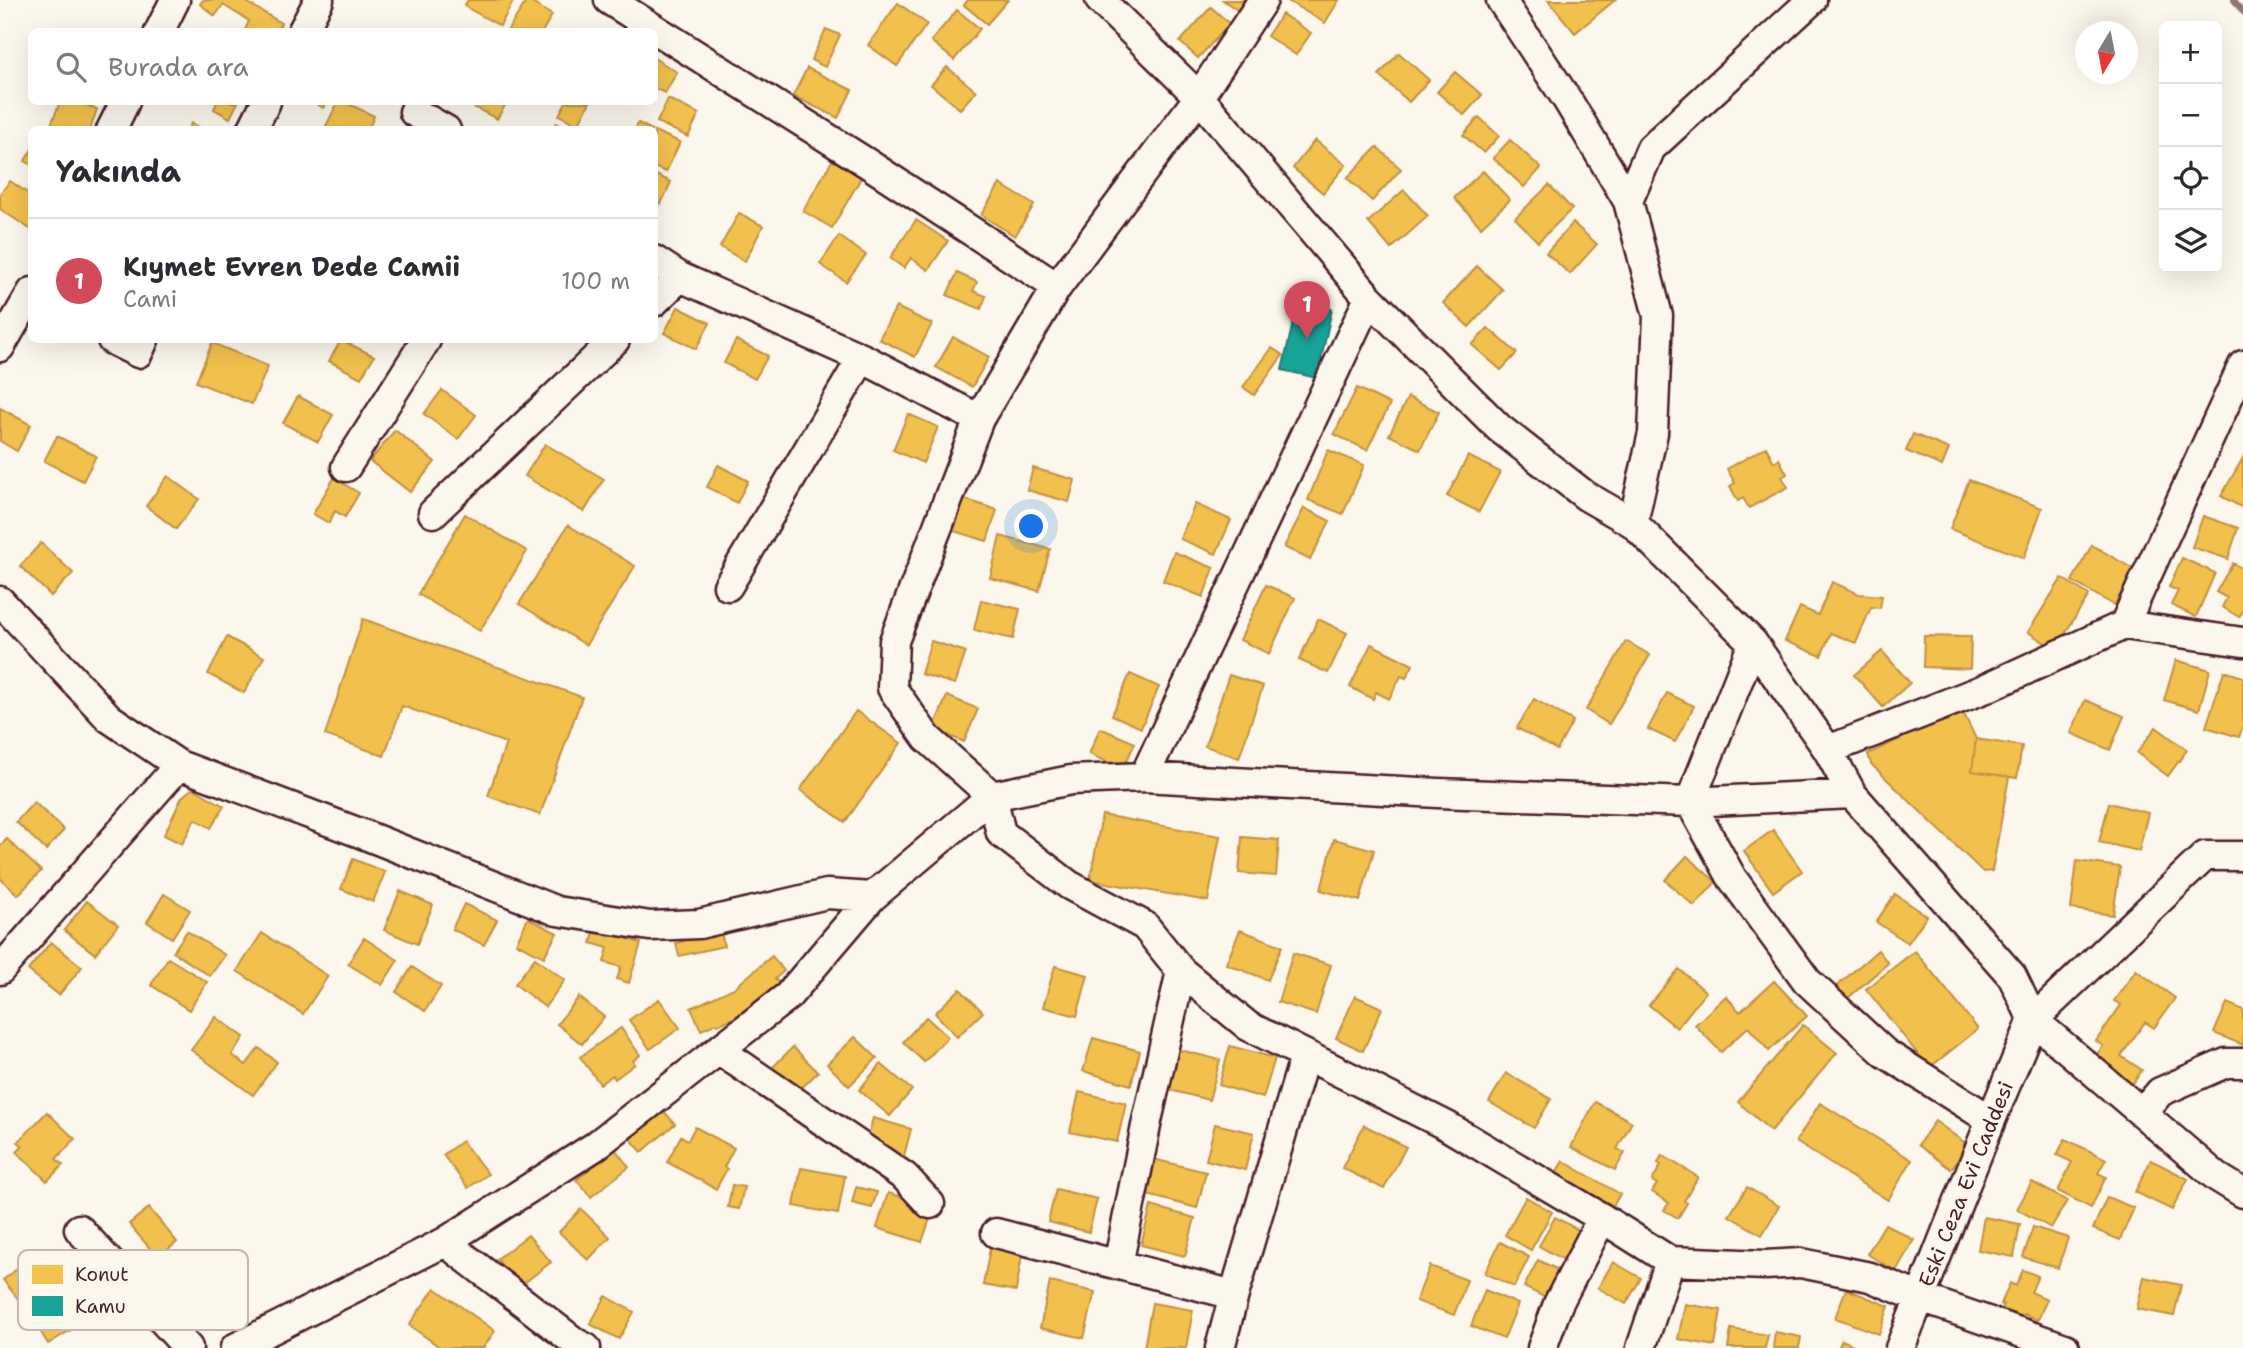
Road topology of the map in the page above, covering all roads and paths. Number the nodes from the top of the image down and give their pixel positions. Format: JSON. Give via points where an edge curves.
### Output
{"nodes":[{"id":1,"x":175,"y":0,"type":"edge"},
{"id":2,"x":319,"y":0,"type":"edge"},
{"id":3,"x":609,"y":0,"type":"edge"},
{"id":4,"x":1100,"y":0,"type":"edge"},
{"id":5,"x":1264,"y":0,"type":"edge"},
{"id":6,"x":1501,"y":0,"type":"edge"},
{"id":7,"x":1812,"y":0,"type":"edge"},
{"id":8,"x":650,"y":11,"type":"edge"},
{"id":9,"x":161,"y":28,"type":"edge"},
{"id":10,"x":304,"y":28,"type":"edge"},
{"id":11,"x":1199,"y":97,"type":"junction"},
{"id":12,"x":124,"y":105,"type":"edge"},
{"id":13,"x":264,"y":105,"type":"edge"},
{"id":14,"x":414,"y":112,"type":"dead end"},
{"id":15,"x":113,"y":126,"type":"edge"},
{"id":16,"x":254,"y":126,"type":"edge"},
{"id":17,"x":439,"y":126,"type":"edge"},
{"id":18,"x":1628,"y":201,"type":"junction"},
{"id":19,"x":658,"y":263,"type":"edge"},
{"id":20,"x":680,"y":277,"type":"junction"},
{"id":21,"x":1057,"y":287,"type":"junction"},
{"id":22,"x":658,"y":298,"type":"edge"},
{"id":23,"x":1369,"y":298,"type":"junction"},
{"id":24,"x":28,"y":301,"type":"edge"},
{"id":25,"x":118,"y":343,"type":"edge"},
{"id":26,"x":143,"y":343,"type":"edge"},
{"id":27,"x":424,"y":343,"type":"edge"},
{"id":28,"x":612,"y":343,"type":"edge"},
{"id":29,"x":0,"y":346,"type":"edge"},
{"id":30,"x":862,"y":358,"type":"junction"},
{"id":31,"x":2241,"y":374,"type":"edge"},
{"id":32,"x":979,"y":419,"type":"junction"},
{"id":33,"x":346,"y":467,"type":"dead end"},
{"id":34,"x":433,"y":513,"type":"dead end"},
{"id":35,"x":1633,"y":523,"type":"junction"},
{"id":36,"x":728,"y":586,"type":"dead end"},
{"id":37,"x":0,"y":601,"type":"edge"},
{"id":38,"x":2124,"y":625,"type":"junction"},
{"id":39,"x":2243,"y":642,"type":"edge"},
{"id":40,"x":1753,"y":643,"type":"junction"},
{"id":41,"x":1828,"y":750,"type":"junction"},
{"id":42,"x":178,"y":765,"type":"junction"},
{"id":43,"x":1144,"y":777,"type":"junction"},
{"id":44,"x":1852,"y":794,"type":"junction"},
{"id":45,"x":992,"y":796,"type":"junction"},
{"id":46,"x":1690,"y":802,"type":"junction"},
{"id":47,"x":2243,"y":856,"type":"edge"},
{"id":48,"x":872,"y":897,"type":"junction"},
{"id":49,"x":0,"y":970,"type":"edge"},
{"id":50,"x":1181,"y":971,"type":"junction"},
{"id":51,"x":2033,"y":1020,"type":"junction"},
{"id":52,"x":719,"y":1050,"type":"junction"},
{"id":53,"x":1305,"y":1055,"type":"junction"},
{"id":54,"x":2243,"y":1063,"type":"edge"},
{"id":55,"x":2143,"y":1112,"type":"junction"},
{"id":56,"x":1991,"y":1120,"type":"junction"},
{"id":57,"x":2243,"y":1193,"type":"edge"},
{"id":58,"x":930,"y":1204,"type":"dead end"},
{"id":59,"x":1602,"y":1218,"type":"junction"},
{"id":60,"x":79,"y":1230,"type":"dead end"},
{"id":61,"x":996,"y":1233,"type":"dead end"},
{"id":62,"x":445,"y":1242,"type":"junction"},
{"id":63,"x":97,"y":1250,"type":"edge"},
{"id":64,"x":1670,"y":1261,"type":"junction"},
{"id":65,"x":1118,"y":1265,"type":"junction"},
{"id":66,"x":1234,"y":1295,"type":"junction"},
{"id":67,"x":1921,"y":1298,"type":"junction"},
{"id":68,"x":171,"y":1330,"type":"edge"},
{"id":69,"x":188,"y":1348,"type":"edge"},
{"id":70,"x":235,"y":1348,"type":"edge"},
{"id":71,"x":586,"y":1348,"type":"edge"},
{"id":72,"x":1220,"y":1348,"type":"edge"},
{"id":73,"x":1542,"y":1348,"type":"edge"},
{"id":74,"x":1641,"y":1348,"type":"edge"},
{"id":75,"x":1900,"y":1348,"type":"edge"},
{"id":76,"x":2065,"y":1348,"type":"edge"}],
"edges":[{"from":1,"to":9,"type":"street"},
{"from":2,"to":10,"type":"street"},
{"from":3,"to":8,"type":"street"},
{"from":4,"to":11,"type":"street"},
{"from":5,"to":11,"type":"street"},
{"from":6,"to":18,"type":"street"},
{"from":7,"to":18,"type":"street","via":[[1651,148]]},
{"from":8,"to":21,"type":"street"},
{"from":11,"to":21,"type":"street"},
{"from":11,"to":23,"type":"street"},
{"from":12,"to":15,"type":"street"},
{"from":13,"to":16,"type":"street"},
{"from":14,"to":17,"type":"street"},
{"from":18,"to":35,"type":"street","via":[[1658,316],[1653,433]]},
{"from":19,"to":20,"type":"street"},
{"from":20,"to":22,"type":"street"},
{"from":20,"to":30,"type":"street"},
{"from":21,"to":32,"type":"street"},
{"from":23,"to":35,"type":"street","via":[[1499,428],[1586,496]]},
{"from":23,"to":43,"type":"street"},
{"from":24,"to":29,"type":"street"},
{"from":25,"to":26,"type":"street","via":[[138,353]]},
{"from":27,"to":33,"type":"street"},
{"from":28,"to":34,"type":"street"},
{"from":30,"to":32,"type":"street"},
{"from":30,"to":36,"type":"street"},
{"from":31,"to":38,"type":"street"},
{"from":32,"to":45,"type":"street","via":[[894,641],[892,688],[927,738]]},
{"from":35,"to":40,"type":"street"},
{"from":37,"to":42,"type":"street","via":[[109,718]]},
{"from":38,"to":39,"type":"street"},
{"from":38,"to":41,"type":"street","via":[[1984,689]]},
{"from":40,"to":41,"type":"street"},
{"from":40,"to":46,"type":"street"},
{"from":41,"to":44,"type":"street"},
{"from":42,"to":48,"type":"street","via":[[557,911],[650,926],[699,924],[827,894]]},
{"from":42,"to":49,"type":"street"},
{"from":43,"to":45,"type":"street","via":[[1071,780]]},
{"from":43,"to":46,"type":"street"},
{"from":44,"to":46,"type":"street"},
{"from":44,"to":51,"type":"street","via":[[2012,976]]},
{"from":45,"to":48,"type":"street"},
{"from":45,"to":50,"type":"street","via":[[1001,833],[1069,885],[1145,926]]},
{"from":46,"to":56,"type":"street","via":[[1732,878],[1807,981],[1885,1053]]},
{"from":47,"to":51,"type":"street","via":[[2205,856]]},
{"from":48,"to":52,"type":"street","via":[[788,996]]},
{"from":50,"to":53,"type":"street","via":[[1248,1026]]},
{"from":50,"to":65,"type":"street"},
{"from":51,"to":55,"type":"street"},
{"from":51,"to":56,"type":"street","name":"Eski Ceza Evi Caddesi"},
{"from":52,"to":58,"type":"street","via":[[905,1177]]},
{"from":52,"to":62,"type":"street","via":[[594,1147]]},
{"from":53,"to":59,"type":"street","via":[[1447,1126]]},
{"from":53,"to":66,"type":"street"},
{"from":54,"to":55,"type":"street","via":[[2226,1063],[2160,1092]]},
{"from":55,"to":57,"type":"street","via":[[2217,1177]]},
{"from":56,"to":67,"type":"street","name":"Eski Ceza Evi Caddesi"},
{"from":59,"to":64,"type":"street"},
{"from":59,"to":73,"type":"street","via":[[1558,1304]]},
{"from":60,"to":63,"type":"street"},
{"from":61,"to":65,"type":"street"},
{"from":62,"to":70,"type":"street"},
{"from":62,"to":71,"type":"street"},
{"from":64,"to":67,"type":"street","via":[[1801,1263],[1870,1277]]},
{"from":64,"to":74,"type":"street"},
{"from":65,"to":66,"type":"street"},
{"from":66,"to":72,"type":"street"},
{"from":67,"to":75,"type":"street","name":"Eski Ceza Evi Caddesi"},
{"from":67,"to":76,"type":"street"},
{"from":68,"to":69,"type":"street"}]}
